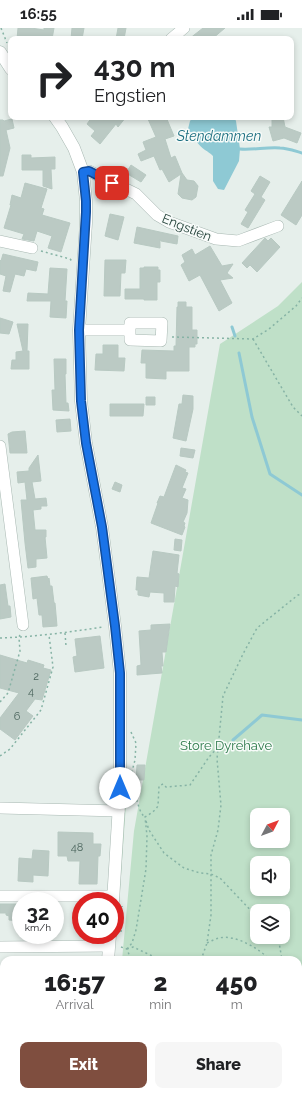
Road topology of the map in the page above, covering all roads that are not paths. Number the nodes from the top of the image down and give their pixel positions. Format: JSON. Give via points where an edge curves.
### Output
{"nodes":[{"id":1,"x":184,"y":28,"type":"edge"},
{"id":2,"x":175,"y":36,"type":"edge"},
{"id":3,"x":2,"y":52,"type":"edge"},
{"id":4,"x":8,"y":63,"type":"edge"},
{"id":5,"x":57,"y":120,"type":"edge"},
{"id":6,"x":83,"y":172,"type":"junction"},
{"id":7,"x":278,"y":226,"type":"dead end"},
{"id":8,"x":0,"y":241,"type":"edge"},
{"id":9,"x":32,"y":248,"type":"road end"},
{"id":10,"x":79,"y":330,"type":"junction"},
{"id":11,"x":130,"y":330,"type":"junction"},
{"id":12,"x":0,"y":446,"type":"edge"},
{"id":13,"x":23,"y":625,"type":"road end"},
{"id":14,"x":0,"y":808,"type":"edge"},
{"id":15,"x":119,"y":811,"type":"junction"},
{"id":16,"x":113,"y":892,"type":"edge"},
{"id":17,"x":0,"y":896,"type":"edge"},
{"id":18,"x":72,"y":898,"type":"edge"},
{"id":19,"x":75,"y":944,"type":"edge"},
{"id":20,"x":113,"y":944,"type":"edge"},
{"id":21,"x":0,"y":946,"type":"edge"},
{"id":22,"x":109,"y":956,"type":"edge"}],
"edges":[{"from":1,"to":2,"type":"street"},
{"from":3,"to":4,"type":"street"},
{"from":5,"to":6,"type":"street","via":[[74,148]]},
{"from":6,"to":7,"type":"street","name":"Engstien","via":[[89,171],[136,194],[157,215],[169,222],[216,239],[238,241]]},
{"from":6,"to":10,"type":"street","via":[[86,223]]},
{"from":8,"to":9,"type":"street"},
{"from":10,"to":11,"type":"street"},
{"from":10,"to":15,"type":"street","via":[[81,401],[86,443],[102,527],[120,673]]},
{"from":11,"to":11,"type":"street","via":[[130,340],[161,341],[162,323],[130,323]]},
{"from":12,"to":13,"type":"street"},
{"from":14,"to":15,"type":"street"},
{"from":15,"to":16,"type":"street"},
{"from":17,"to":18,"type":"street"},
{"from":19,"to":21,"type":"street"},
{"from":20,"to":22,"type":"street"}]}
